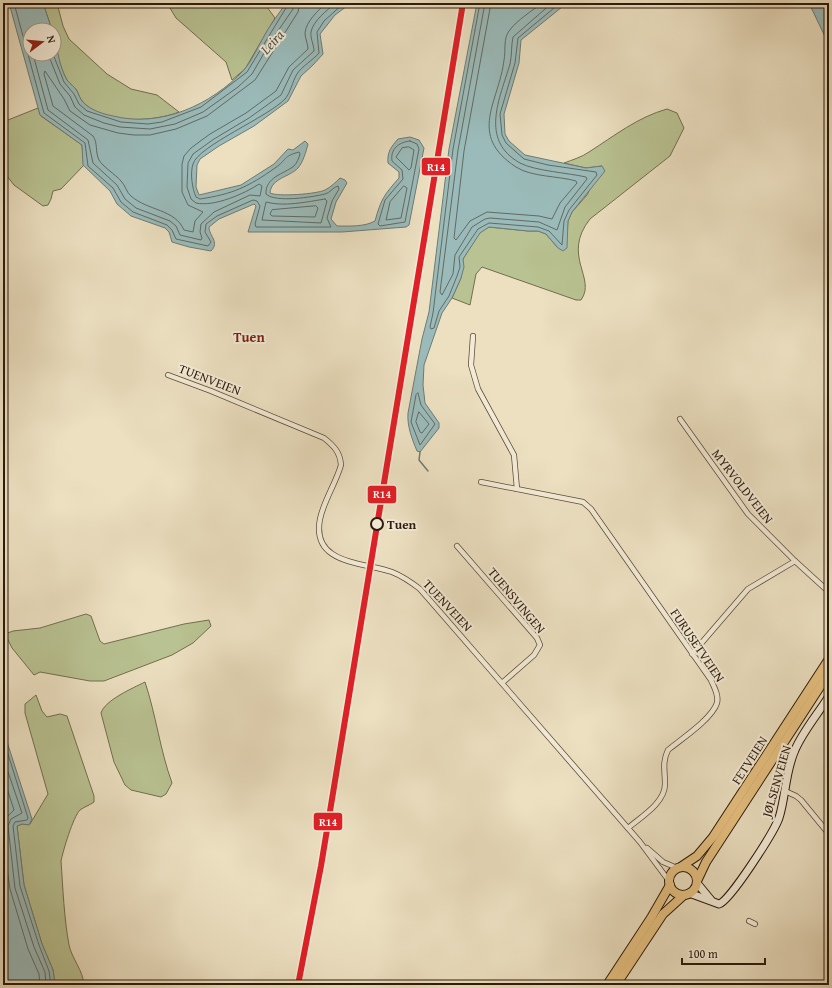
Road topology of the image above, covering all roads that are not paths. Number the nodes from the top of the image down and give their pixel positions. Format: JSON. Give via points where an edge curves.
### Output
{"nodes":[{"id":1,"x":473,"y":336,"type":"dead end"},
{"id":2,"x":168,"y":375,"type":"dead end"},
{"id":3,"x":680,"y":419,"type":"dead end"},
{"id":4,"x":480,"y":482,"type":"dead end"},
{"id":5,"x":517,"y":489,"type":"junction"},
{"id":6,"x":457,"y":546,"type":"dead end"},
{"id":7,"x":795,"y":561,"type":"junction"},
{"id":8,"x":829,"y":592,"type":"edge"},
{"id":9,"x":692,"y":654,"type":"junction"},
{"id":10,"x":829,"y":659,"type":"edge"},
{"id":11,"x":829,"y":673,"type":"edge"},
{"id":12,"x":502,"y":683,"type":"junction"},
{"id":13,"x":829,"y":696,"type":"edge"},
{"id":14,"x":785,"y":791,"type":"junction"},
{"id":15,"x":628,"y":828,"type":"junction"},
{"id":16,"x":829,"y":834,"type":"edge"},
{"id":17,"x":640,"y":842,"type":"junction"},
{"id":18,"x":679,"y":867,"type":"junction"},
{"id":19,"x":697,"y":882,"type":"junction"},
{"id":20,"x":669,"y":883,"type":"junction"},
{"id":21,"x":686,"y":894,"type":"junction"},
{"id":22,"x":713,"y":902,"type":"junction"},
{"id":23,"x":749,"y":921,"type":"dead end"},
{"id":24,"x":755,"y":924,"type":"dead end"},
{"id":25,"x":607,"y":985,"type":"edge"},
{"id":26,"x":616,"y":985,"type":"edge"}],
"edges":[{"from":1,"to":5,"type":"street","via":[[470,365],[478,389],[514,455]]},
{"from":2,"to":12,"type":"street","name":"TUENVEIEN","via":[[324,438],[334,446],[341,465],[320,519],[325,545],[341,559],[390,571],[409,580],[430,599]]},
{"from":3,"to":7,"type":"street","name":"MYRVOLDVEIEN","via":[[748,514]]},
{"from":4,"to":5,"type":"street","name":"FURUSETVEIEN"},
{"from":5,"to":9,"type":"street","name":"FURUSETVEIEN","via":[[583,502],[591,509]]},
{"from":6,"to":12,"type":"street","name":"TUENSVINGEN","via":[[537,638],[540,645],[534,655]]},
{"from":7,"to":8,"type":"street","name":"MYRVOLDVEIEN"},
{"from":7,"to":9,"type":"street","via":[[748,589]]},
{"from":9,"to":15,"type":"street","name":"FURUSETVEIEN","via":[[713,684],[716,704],[707,717],[668,750],[664,758],[664,792],[658,802]]},
{"from":10,"to":18,"type":"highway","name":"FETVEIEN","via":[[713,837],[697,856]]},
{"from":11,"to":19,"type":"highway","name":"FETVEIEN","via":[[706,862]]},
{"from":12,"to":15,"type":"street","name":"TUENVEIEN"},
{"from":13,"to":14,"type":"main road","name":"JØLSENVEIEN","via":[[795,749]]},
{"from":14,"to":16,"type":"street","via":[[799,798]]},
{"from":14,"to":22,"type":"main road","name":"JØLSENVEIEN","via":[[778,820],[768,840],[724,902]]},
{"from":15,"to":17,"type":"street","name":"TUENVEIEN"},
{"from":17,"to":18,"type":"street","name":"TUENVEIEN","via":[[663,862]]},
{"from":17,"to":20,"type":"street","name":"TUENVEIEN"},
{"from":18,"to":19,"type":"highway","via":[[693,870]]},
{"from":18,"to":20,"type":"highway","via":[[671,874]]},
{"from":19,"to":21,"type":"highway","via":[[694,889]]},
{"from":19,"to":22,"type":"main road"},
{"from":20,"to":21,"type":"highway","via":[[675,892]]},
{"from":20,"to":25,"type":"highway","via":[[651,918]]},
{"from":21,"to":22,"type":"main road"},
{"from":21,"to":26,"type":"highway","via":[[664,914]]},
{"from":23,"to":24,"type":"street"}]}
